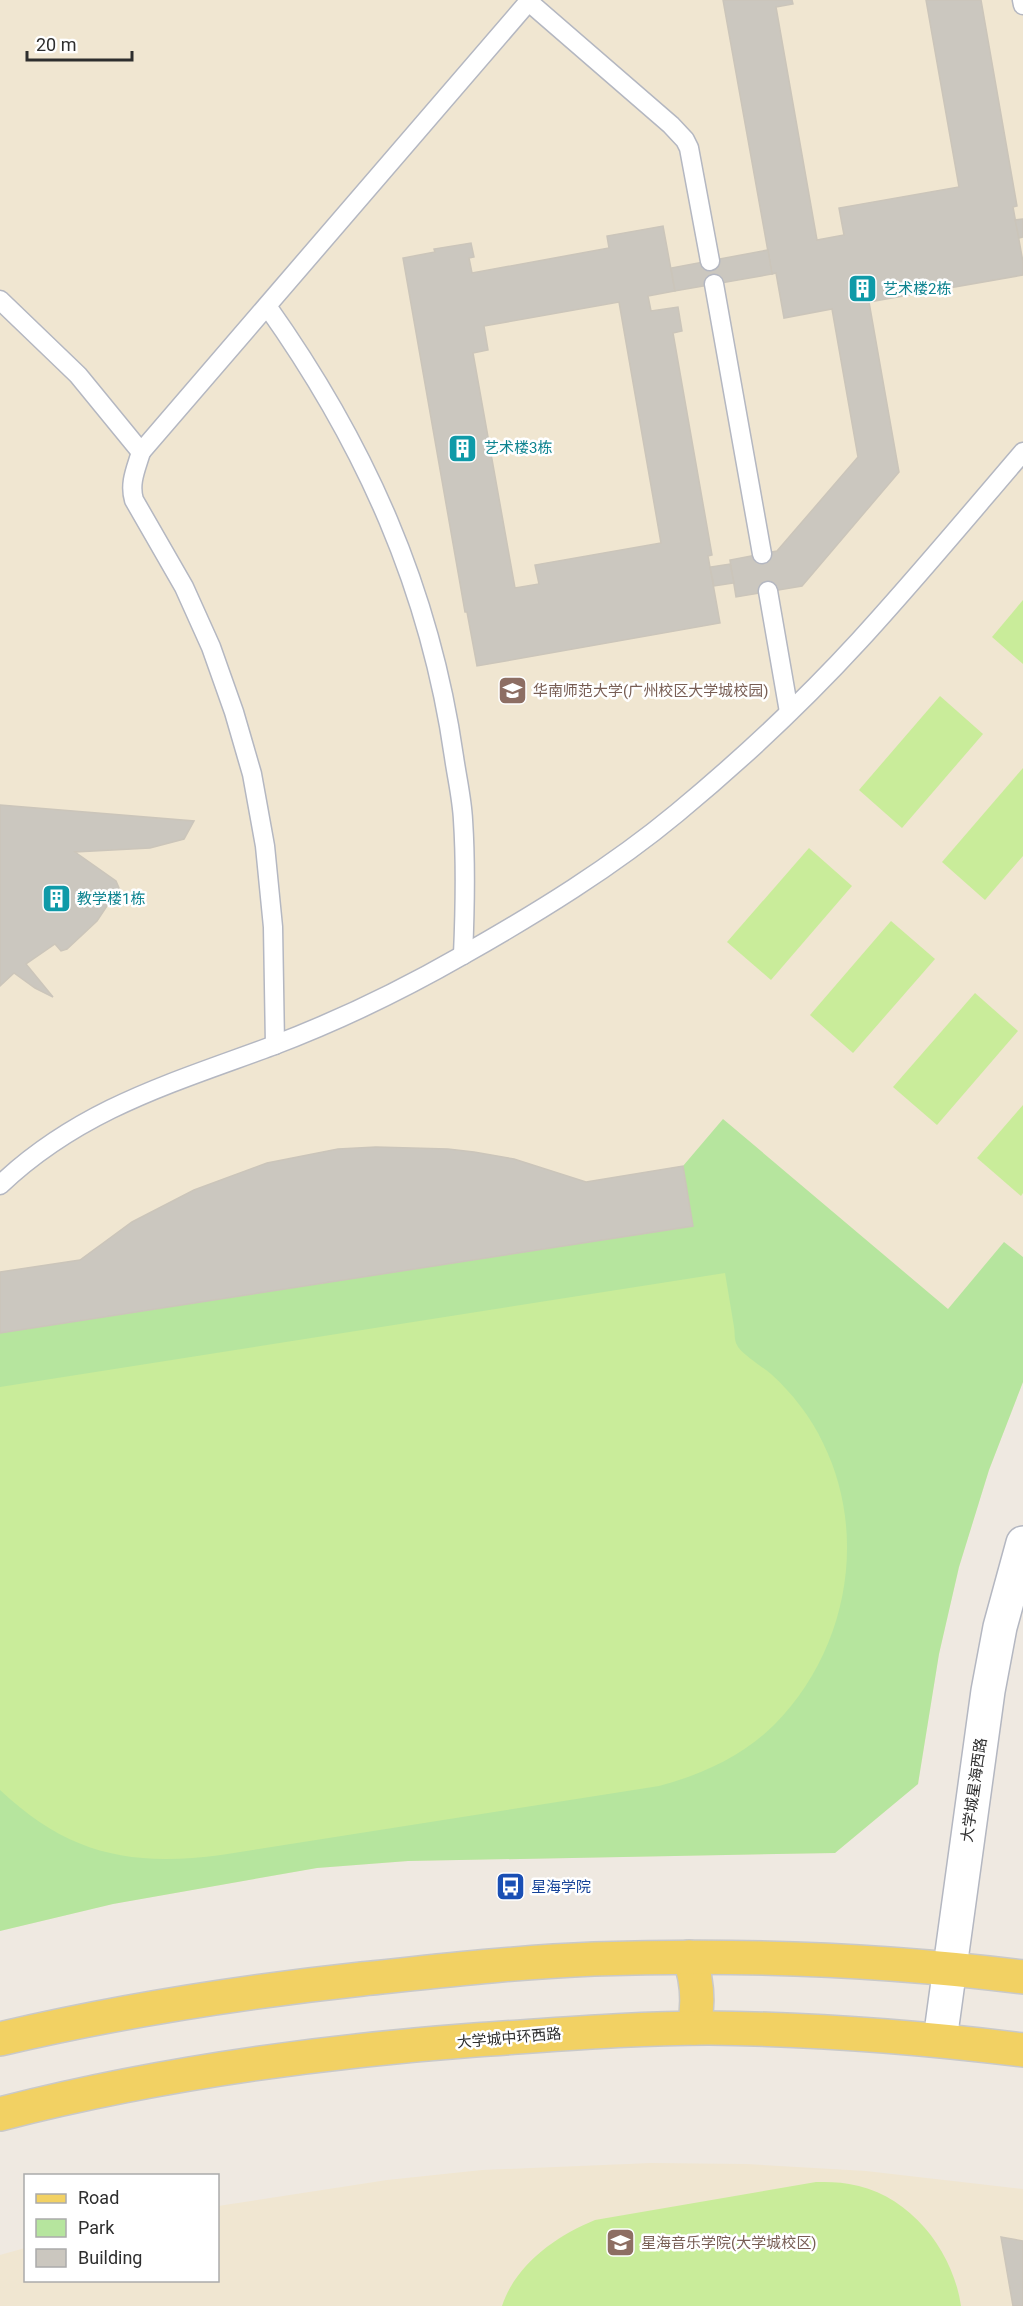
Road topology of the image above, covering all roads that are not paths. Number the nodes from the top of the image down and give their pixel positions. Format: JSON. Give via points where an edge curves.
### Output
{"nodes":[{"id":1,"x":1022,"y":0,"type":"edge"},
{"id":2,"x":529,"y":1,"type":"edge"},
{"id":3,"x":1023,"y":5,"type":"edge"},
{"id":4,"x":710,"y":261,"type":"dead end"},
{"id":5,"x":714,"y":284,"type":"dead end"},
{"id":6,"x":0,"y":300,"type":"edge"},
{"id":7,"x":267,"y":306,"type":"junction"},
{"id":8,"x":141,"y":452,"type":"junction"},
{"id":9,"x":1023,"y":452,"type":"edge"},
{"id":10,"x":762,"y":554,"type":"dead end"},
{"id":11,"x":768,"y":591,"type":"dead end"},
{"id":12,"x":789,"y":712,"type":"junction"},
{"id":13,"x":463,"y":956,"type":"junction"},
{"id":14,"x":275,"y":1045,"type":"junction"},
{"id":15,"x":0,"y":1185,"type":"edge"},
{"id":16,"x":1023,"y":1543,"type":"edge"},
{"id":17,"x":689,"y":1957,"type":"junction"},
{"id":18,"x":949,"y":1969,"type":"junction"},
{"id":19,"x":1023,"y":1977,"type":"edge"},
{"id":20,"x":694,"y":2028,"type":"junction"},
{"id":21,"x":0,"y":2039,"type":"edge"},
{"id":22,"x":940,"y":2040,"type":"junction"},
{"id":23,"x":1023,"y":2050,"type":"edge"},
{"id":24,"x":0,"y":2114,"type":"edge"}],
"edges":[{"from":1,"to":3,"type":"lane"},
{"from":2,"to":4,"type":"lane","via":[[684,140],[692,161]]},
{"from":2,"to":7,"type":"lane"},
{"from":5,"to":10,"type":"lane"},
{"from":6,"to":8,"type":"lane","via":[[78,375]]},
{"from":7,"to":8,"type":"lane"},
{"from":7,"to":13,"type":"lane","via":[[353,442],[378,493],[414,586],[439,671],[463,817]]},
{"from":8,"to":14,"type":"lane","via":[[132,481],[134,500],[184,587],[211,647],[252,774],[265,846],[273,927]]},
{"from":9,"to":12,"type":"lane","via":[[858,642]]},
{"from":11,"to":12,"type":"lane"},
{"from":12,"to":13,"type":"lane","via":[[674,815],[608,864]]},
{"from":13,"to":14,"type":"lane","via":[[394,992]]},
{"from":14,"to":15,"type":"lane","via":[[99,1113],[58,1138]]},
{"from":16,"to":18,"type":"street","name":"大学城星海西路","via":[[1000,1627],[988,1691]]},
{"from":17,"to":18,"type":"main road","via":[[806,1958]]},
{"from":17,"to":20,"type":"main road","via":[[697,1991]]},
{"from":17,"to":21,"type":"main road","via":[[519,1964],[275,1988]]},
{"from":18,"to":19,"type":"main road"},
{"from":18,"to":22,"type":"street","name":"大学城星海西路"},
{"from":20,"to":22,"type":"main road","name":"大学城中环西路","via":[[810,2030]]},
{"from":20,"to":24,"type":"main road","name":"大学城中环西路","via":[[548,2034],[286,2059],[144,2083]]},
{"from":22,"to":23,"type":"main road","name":"大学城中环西路"}]}
